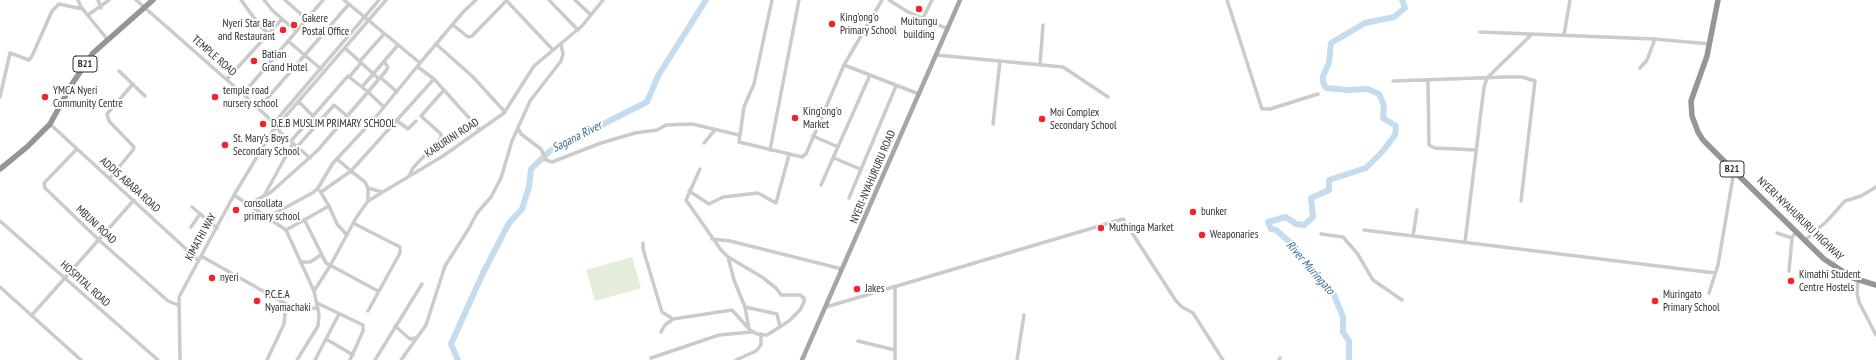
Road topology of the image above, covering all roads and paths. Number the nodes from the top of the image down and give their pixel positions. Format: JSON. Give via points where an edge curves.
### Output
{"nodes":[{"id":1,"x":78,"y":0,"type":"edge"},
{"id":2,"x":98,"y":0,"type":"edge"},
{"id":3,"x":109,"y":0,"type":"edge"},
{"id":4,"x":136,"y":0,"type":"edge"},
{"id":5,"x":153,"y":0,"type":"edge"},
{"id":6,"x":241,"y":0,"type":"edge"},
{"id":7,"x":264,"y":0,"type":"edge"},
{"id":8,"x":285,"y":0,"type":"edge"},
{"id":9,"x":324,"y":0,"type":"edge"},
{"id":10,"x":344,"y":0,"type":"edge"},
{"id":11,"x":379,"y":0,"type":"edge"},
{"id":12,"x":386,"y":0,"type":"edge"},
{"id":13,"x":476,"y":0,"type":"edge"},
{"id":14,"x":506,"y":0,"type":"edge"},
{"id":15,"x":549,"y":0,"type":"edge"},
{"id":16,"x":575,"y":0,"type":"edge"},
{"id":17,"x":603,"y":0,"type":"edge"},
{"id":18,"x":772,"y":0,"type":"edge"},
{"id":19,"x":799,"y":0,"type":"edge"},
{"id":20,"x":882,"y":0,"type":"edge"},
{"id":21,"x":889,"y":0,"type":"edge"},
{"id":22,"x":932,"y":0,"type":"edge"},
{"id":23,"x":960,"y":0,"type":"edge"},
{"id":24,"x":1227,"y":0,"type":"edge"},
{"id":25,"x":1570,"y":0,"type":"edge"},
{"id":26,"x":1718,"y":0,"type":"edge"},
{"id":27,"x":59,"y":2,"type":"edge"},
{"id":28,"x":349,"y":4,"type":"junction"},
{"id":29,"x":145,"y":7,"type":"junction"},
{"id":30,"x":101,"y":8,"type":"junction"},
{"id":31,"x":83,"y":10,"type":"junction"},
{"id":32,"x":88,"y":15,"type":"junction"},
{"id":33,"x":591,"y":15,"type":"junction"},
{"id":34,"x":304,"y":17,"type":"dead end"},
{"id":35,"x":364,"y":17,"type":"junction"},
{"id":36,"x":923,"y":18,"type":"junction"},
{"id":37,"x":282,"y":19,"type":"junction"},
{"id":38,"x":368,"y":21,"type":"junction"},
{"id":39,"x":453,"y":25,"type":"junction"},
{"id":40,"x":1043,"y":25,"type":"dead end"},
{"id":41,"x":948,"y":29,"type":"junction"},
{"id":42,"x":578,"y":30,"type":"junction"},
{"id":43,"x":296,"y":31,"type":"junction"},
{"id":44,"x":1480,"y":32,"type":"dead end"},
{"id":45,"x":268,"y":33,"type":"junction"},
{"id":46,"x":384,"y":34,"type":"junction"},
{"id":47,"x":1532,"y":34,"type":"junction"},
{"id":48,"x":1564,"y":35,"type":"junction"},
{"id":49,"x":108,"y":39,"type":"junction"},
{"id":50,"x":1655,"y":39,"type":"junction"},
{"id":51,"x":288,"y":41,"type":"junction"},
{"id":52,"x":436,"y":44,"type":"junction"},
{"id":53,"x":561,"y":44,"type":"junction"},
{"id":54,"x":1710,"y":44,"type":"junction"},
{"id":55,"x":398,"y":45,"type":"junction"},
{"id":56,"x":346,"y":48,"type":"junction"},
{"id":57,"x":553,"y":50,"type":"junction"},
{"id":58,"x":936,"y":55,"type":"junction"},
{"id":59,"x":305,"y":56,"type":"junction"},
{"id":60,"x":1000,"y":61,"type":"junction"},
{"id":61,"x":360,"y":62,"type":"junction"},
{"id":62,"x":384,"y":62,"type":"junction"},
{"id":63,"x":419,"y":65,"type":"junction"},
{"id":64,"x":844,"y":65,"type":"junction"},
{"id":65,"x":1040,"y":65,"type":"junction"},
{"id":66,"x":1640,"y":68,"type":"dead end"},
{"id":67,"x":320,"y":69,"type":"junction"},
{"id":68,"x":119,"y":71,"type":"dead end"},
{"id":69,"x":324,"y":72,"type":"junction"},
{"id":70,"x":374,"y":74,"type":"junction"},
{"id":71,"x":870,"y":75,"type":"junction"},
{"id":72,"x":350,"y":76,"type":"junction"},
{"id":73,"x":1487,"y":78,"type":"junction"},
{"id":74,"x":227,"y":79,"type":"junction"},
{"id":75,"x":380,"y":79,"type":"junction"},
{"id":76,"x":434,"y":79,"type":"junction"},
{"id":77,"x":1393,"y":81,"type":"dead end"},
{"id":78,"x":1428,"y":81,"type":"junction"},
{"id":79,"x":133,"y":84,"type":"junction"},
{"id":80,"x":896,"y":86,"type":"junction"},
{"id":81,"x":362,"y":87,"type":"junction"},
{"id":82,"x":444,"y":90,"type":"junction"},
{"id":83,"x":368,"y":92,"type":"junction"},
{"id":84,"x":397,"y":92,"type":"junction"},
{"id":85,"x":243,"y":94,"type":"junction"},
{"id":86,"x":919,"y":94,"type":"junction"},
{"id":87,"x":1318,"y":94,"type":"dead end"},
{"id":88,"x":145,"y":96,"type":"dead end"},
{"id":89,"x":0,"y":97,"type":"edge"},
{"id":90,"x":1108,"y":97,"type":"dead end"},
{"id":91,"x":299,"y":102,"type":"junction"},
{"id":92,"x":384,"y":107,"type":"junction"},
{"id":93,"x":259,"y":108,"type":"junction"},
{"id":94,"x":505,"y":112,"type":"junction"},
{"id":95,"x":313,"y":116,"type":"junction"},
{"id":96,"x":347,"y":116,"type":"junction"},
{"id":97,"x":396,"y":120,"type":"junction"},
{"id":98,"x":416,"y":121,"type":"dead end"},
{"id":99,"x":274,"y":122,"type":"junction"},
{"id":100,"x":50,"y":124,"type":"junction"},
{"id":101,"x":993,"y":124,"type":"dead end"},
{"id":102,"x":277,"y":128,"type":"junction"},
{"id":103,"x":518,"y":128,"type":"junction"},
{"id":104,"x":480,"y":130,"type":"junction"},
{"id":105,"x":714,"y":131,"type":"junction"},
{"id":106,"x":272,"y":132,"type":"junction"},
{"id":107,"x":739,"y":135,"type":"junction"},
{"id":108,"x":813,"y":136,"type":"junction"},
{"id":109,"x":33,"y":140,"type":"junction"},
{"id":110,"x":292,"y":142,"type":"junction"},
{"id":111,"x":704,"y":143,"type":"dead end"},
{"id":112,"x":297,"y":147,"type":"junction"},
{"id":113,"x":838,"y":147,"type":"junction"},
{"id":114,"x":77,"y":149,"type":"junction"},
{"id":115,"x":770,"y":150,"type":"junction"},
{"id":116,"x":1476,"y":150,"type":"junction"},
{"id":117,"x":789,"y":155,"type":"junction"},
{"id":118,"x":310,"y":158,"type":"junction"},
{"id":119,"x":834,"y":158,"type":"junction"},
{"id":120,"x":337,"y":159,"type":"junction"},
{"id":121,"x":0,"y":165,"type":"edge"},
{"id":122,"x":0,"y":169,"type":"edge"},
{"id":123,"x":700,"y":169,"type":"dead end"},
{"id":124,"x":860,"y":169,"type":"junction"},
{"id":125,"x":351,"y":171,"type":"junction"},
{"id":126,"x":1734,"y":171,"type":"junction"},
{"id":127,"x":410,"y":176,"type":"junction"},
{"id":128,"x":110,"y":178,"type":"junction"},
{"id":129,"x":821,"y":185,"type":"dead end"},
{"id":130,"x":1876,"y":187,"type":"edge"},
{"id":131,"x":368,"y":188,"type":"junction"},
{"id":132,"x":320,"y":190,"type":"junction"},
{"id":133,"x":689,"y":191,"type":"junction"},
{"id":134,"x":382,"y":192,"type":"junction"},
{"id":135,"x":234,"y":195,"type":"junction"},
{"id":136,"x":264,"y":196,"type":"junction"},
{"id":137,"x":849,"y":198,"type":"dead end"},
{"id":138,"x":134,"y":200,"type":"junction"},
{"id":139,"x":368,"y":201,"type":"junction"},
{"id":140,"x":1521,"y":201,"type":"dead end"},
{"id":141,"x":248,"y":204,"type":"junction"},
{"id":142,"x":329,"y":206,"type":"junction"},
{"id":143,"x":192,"y":207,"type":"dead end"},
{"id":144,"x":1417,"y":210,"type":"dead end"},
{"id":145,"x":200,"y":214,"type":"junction"},
{"id":146,"x":268,"y":216,"type":"junction"},
{"id":147,"x":0,"y":221,"type":"edge"},
{"id":148,"x":305,"y":221,"type":"junction"},
{"id":149,"x":353,"y":223,"type":"junction"},
{"id":150,"x":191,"y":227,"type":"dead end"},
{"id":151,"x":217,"y":228,"type":"junction"},
{"id":152,"x":286,"y":230,"type":"junction"},
{"id":153,"x":1364,"y":230,"type":"dead end"},
{"id":154,"x":1796,"y":232,"type":"junction"},
{"id":155,"x":1777,"y":233,"type":"dead end"},
{"id":156,"x":1321,"y":234,"type":"dead end"},
{"id":157,"x":347,"y":235,"type":"junction"},
{"id":158,"x":1413,"y":236,"type":"junction"},
{"id":159,"x":1792,"y":238,"type":"junction"},
{"id":160,"x":712,"y":239,"type":"junction"},
{"id":161,"x":1805,"y":240,"type":"junction"},
{"id":162,"x":100,"y":241,"type":"junction"},
{"id":163,"x":1465,"y":242,"type":"junction"},
{"id":164,"x":643,"y":243,"type":"dead end"},
{"id":165,"x":321,"y":255,"type":"junction"},
{"id":166,"x":201,"y":256,"type":"junction"},
{"id":167,"x":728,"y":257,"type":"junction"},
{"id":168,"x":198,"y":260,"type":"junction"},
{"id":169,"x":302,"y":262,"type":"junction"},
{"id":170,"x":330,"y":266,"type":"junction"},
{"id":171,"x":842,"y":269,"type":"junction"},
{"id":172,"x":1789,"y":271,"type":"dead end"},
{"id":173,"x":1715,"y":273,"type":"junction"},
{"id":174,"x":65,"y":278,"type":"junction"},
{"id":175,"x":1858,"y":280,"type":"junction"},
{"id":176,"x":422,"y":284,"type":"dead end"},
{"id":177,"x":1876,"y":284,"type":"edge"},
{"id":178,"x":0,"y":287,"type":"edge"},
{"id":179,"x":894,"y":288,"type":"junction"},
{"id":180,"x":314,"y":291,"type":"junction"},
{"id":181,"x":378,"y":291,"type":"junction"},
{"id":182,"x":1708,"y":293,"type":"dead end"},
{"id":183,"x":1402,"y":300,"type":"dead end"},
{"id":184,"x":317,"y":303,"type":"junction"},
{"id":185,"x":286,"y":304,"type":"junction"},
{"id":186,"x":178,"y":305,"type":"junction"},
{"id":187,"x":745,"y":307,"type":"junction"},
{"id":188,"x":826,"y":307,"type":"junction"},
{"id":189,"x":318,"y":308,"type":"junction"},
{"id":190,"x":368,"y":311,"type":"dead end"},
{"id":191,"x":339,"y":314,"type":"junction"},
{"id":192,"x":32,"y":315,"type":"junction"},
{"id":193,"x":1024,"y":315,"type":"dead end"},
{"id":194,"x":673,"y":319,"type":"junction"},
{"id":195,"x":395,"y":326,"type":"junction"},
{"id":196,"x":780,"y":327,"type":"junction"},
{"id":197,"x":751,"y":331,"type":"junction"},
{"id":198,"x":661,"y":332,"type":"dead end"},
{"id":199,"x":762,"y":334,"type":"junction"},
{"id":200,"x":1876,"y":335,"type":"edge"},
{"id":201,"x":416,"y":338,"type":"junction"},
{"id":202,"x":326,"y":339,"type":"junction"},
{"id":203,"x":858,"y":341,"type":"dead end"},
{"id":204,"x":896,"y":350,"type":"junction"},
{"id":205,"x":352,"y":355,"type":"junction"},
{"id":206,"x":651,"y":358,"type":"dead end"},
{"id":207,"x":81,"y":360,"type":"edge"},
{"id":208,"x":158,"y":360,"type":"edge"},
{"id":209,"x":180,"y":360,"type":"edge"},
{"id":210,"x":267,"y":360,"type":"edge"},
{"id":211,"x":297,"y":360,"type":"edge"},
{"id":212,"x":315,"y":360,"type":"edge"},
{"id":213,"x":350,"y":360,"type":"edge"},
{"id":214,"x":375,"y":360,"type":"edge"},
{"id":215,"x":401,"y":360,"type":"edge"},
{"id":216,"x":736,"y":360,"type":"edge"},
{"id":217,"x":802,"y":360,"type":"edge"},
{"id":218,"x":894,"y":360,"type":"edge"},
{"id":219,"x":1017,"y":360,"type":"edge"},
{"id":220,"x":1223,"y":360,"type":"edge"}],
"edges":[{"from":1,"to":31,"type":"street"},
{"from":2,"to":30,"type":"street"},
{"from":3,"to":30,"type":"street"},
{"from":4,"to":29,"type":"street","name":"TEMPLE ROAD"},
{"from":5,"to":29,"type":"highway","number":"B21"},
{"from":6,"to":45,"type":"street"},
{"from":7,"to":37,"type":"street"},
{"from":8,"to":34,"type":"street"},
{"from":9,"to":43,"type":"street"},
{"from":10,"to":28,"type":"street"},
{"from":11,"to":35,"type":"street","name":"KIMATHI WAY"},
{"from":12,"to":38,"type":"street","name":"KIMATHI WAY"},
{"from":13,"to":39,"type":"street"},
{"from":14,"to":39,"type":"street","via":[[472,36],[468,37]]},
{"from":14,"to":57,"type":"street"},
{"from":15,"to":42,"type":"street"},
{"from":16,"to":33,"type":"street"},
{"from":17,"to":33,"type":"street","name":"KABURINI ROAD"},
{"from":18,"to":107,"type":"street","via":[[754,84],[744,107]]},
{"from":19,"to":115,"type":"street"},
{"from":20,"to":64,"type":"street"},
{"from":21,"to":36,"type":"street"},
{"from":22,"to":36,"type":"street"},
{"from":23,"to":41,"type":"main road","name":"NYERI-NYAHURURU ROAD"},
{"from":24,"to":87,"type":"street","via":[[1262,109],[1270,109]]},
{"from":25,"to":48,"type":"street"},
{"from":26,"to":54,"type":"highway","name":"NYERI-NYAHURURU HIGHWAY","number":"B21"},
{"from":27,"to":31,"type":"street"},
{"from":27,"to":89,"type":"street","via":[[52,11],[29,60],[10,53]]},
{"from":28,"to":35,"type":"street"},
{"from":28,"to":59,"type":"street"},
{"from":29,"to":49,"type":"highway","number":"B21"},
{"from":29,"to":74,"type":"street","name":"TEMPLE ROAD"},
{"from":30,"to":32,"type":"street"},
{"from":31,"to":32,"type":"street"},
{"from":32,"to":49,"type":"street"},
{"from":33,"to":42,"type":"street","name":"KABURINI ROAD"},
{"from":35,"to":38,"type":"street"},
{"from":35,"to":67,"type":"street","name":"KIMATHI WAY"},
{"from":36,"to":41,"type":"street"},
{"from":37,"to":43,"type":"street"},
{"from":37,"to":45,"type":"street"},
{"from":38,"to":46,"type":"street"},
{"from":38,"to":56,"type":"street","name":"KIMATHI WAY"},
{"from":39,"to":52,"type":"street"},
{"from":40,"to":65,"type":"street"},
{"from":41,"to":58,"type":"main road","name":"NYERI-NYAHURURU ROAD"},
{"from":42,"to":53,"type":"street","name":"KABURINI ROAD"},
{"from":43,"to":51,"type":"street"},
{"from":44,"to":47,"type":"street"},
{"from":45,"to":74,"type":"street"},
{"from":46,"to":55,"type":"street"},
{"from":46,"to":61,"type":"street"},
{"from":47,"to":48,"type":"street"},
{"from":47,"to":73,"type":"street"},
{"from":48,"to":50,"type":"street"},
{"from":49,"to":100,"type":"highway","number":"B21","via":[[93,53],[80,72]]},
{"from":50,"to":54,"type":"street"},
{"from":50,"to":66,"type":"street","via":[[1647,60]]},
{"from":51,"to":59,"type":"street"},
{"from":51,"to":85,"type":"street"},
{"from":52,"to":63,"type":"street"},
{"from":52,"to":94,"type":"street","via":[[473,77]]},
{"from":53,"to":57,"type":"street","name":"KABURINI ROAD"},
{"from":53,"to":103,"type":"street","via":[[561,61],[530,101]]},
{"from":54,"to":126,"type":"highway","name":"NYERI-NYAHURURU HIGHWAY","number":"B21","via":[[1693,93],[1692,116],[1703,140]]},
{"from":55,"to":62,"type":"street"},
{"from":55,"to":63,"type":"street"},
{"from":56,"to":61,"type":"street"},
{"from":56,"to":69,"type":"street","name":"KIMATHI WAY"},
{"from":57,"to":94,"type":"street","name":"KABURINI ROAD","via":[[534,66]]},
{"from":58,"to":60,"type":"street"},
{"from":58,"to":86,"type":"main road","name":"NYERI-NYAHURURU ROAD"},
{"from":59,"to":67,"type":"street"},
{"from":59,"to":93,"type":"street"},
{"from":60,"to":65,"type":"street"},
{"from":60,"to":101,"type":"street"},
{"from":61,"to":70,"type":"street"},
{"from":61,"to":72,"type":"street"},
{"from":62,"to":70,"type":"street"},
{"from":62,"to":75,"type":"street","via":[[388,67]]},
{"from":63,"to":76,"type":"street"},
{"from":63,"to":84,"type":"street"},
{"from":64,"to":71,"type":"street"},
{"from":64,"to":108,"type":"street"},
{"from":65,"to":90,"type":"street","via":[[1063,67]]},
{"from":67,"to":69,"type":"street"},
{"from":67,"to":99,"type":"street","name":"KIMATHI WAY"},
{"from":68,"to":79,"type":"street"},
{"from":69,"to":91,"type":"street","name":"KIMATHI WAY"},
{"from":70,"to":75,"type":"street"},
{"from":70,"to":81,"type":"street"},
{"from":71,"to":80,"type":"street"},
{"from":71,"to":113,"type":"street"},
{"from":72,"to":81,"type":"street"},
{"from":72,"to":95,"type":"street"},
{"from":73,"to":78,"type":"street"},
{"from":73,"to":116,"type":"street"},
{"from":73,"to":140,"type":"street","via":[[1522,77],[1533,79],[1535,82]]},
{"from":74,"to":85,"type":"street","name":"TEMPLE ROAD"},
{"from":75,"to":83,"type":"street"},
{"from":75,"to":84,"type":"street"},
{"from":76,"to":82,"type":"street"},
{"from":76,"to":97,"type":"street"},
{"from":77,"to":78,"type":"street"},
{"from":78,"to":116,"type":"street","via":[[1429,145],[1435,148]]},
{"from":79,"to":88,"type":"street"},
{"from":79,"to":128,"type":"street","via":[[107,114],[109,121],[134,147]]},
{"from":80,"to":86,"type":"street"},
{"from":80,"to":124,"type":"street"},
{"from":81,"to":83,"type":"street"},
{"from":82,"to":104,"type":"street"},
{"from":82,"to":127,"type":"street","via":[[421,116],[441,134],[441,138],[413,168]]},
{"from":83,"to":92,"type":"street"},
{"from":83,"to":96,"type":"street"},
{"from":84,"to":92,"type":"street"},
{"from":85,"to":93,"type":"street","name":"TEMPLE ROAD"},
{"from":86,"to":171,"type":"main road","name":"NYERI-NYAHURURU ROAD"},
{"from":91,"to":95,"type":"street"},
{"from":91,"to":102,"type":"street","name":"KIMATHI WAY"},
{"from":92,"to":120,"type":"street"},
{"from":93,"to":99,"type":"street","name":"TEMPLE ROAD"},
{"from":94,"to":104,"type":"street","name":"KABURINI ROAD"},
{"from":95,"to":110,"type":"street"},
{"from":96,"to":112,"type":"street","via":[[334,105]]},
{"from":96,"to":118,"type":"street"},
{"from":97,"to":98,"type":"street","via":[[408,129]]},
{"from":97,"to":125,"type":"street"},
{"from":99,"to":102,"type":"street","name":"TEMPLE ROAD"},
{"from":99,"to":106,"type":"street","name":"KIMATHI WAY"},
{"from":100,"to":109,"type":"highway","number":"B21"},
{"from":100,"to":114,"type":"street","name":"ADDIS ABABA ROAD"},
{"from":102,"to":106,"type":"street","name":"KIMATHI WAY"},
{"from":102,"to":110,"type":"street"},
{"from":103,"to":105,"type":"street","via":[[521,134],[541,148],[546,160],[552,162],[601,143],[635,133],[657,130],[666,125],[692,124]]},
{"from":103,"to":201,"type":"street","via":[[501,178],[491,197],[476,213],[445,266],[430,317]]},
{"from":104,"to":127,"type":"street","name":"KABURINI ROAD"},
{"from":105,"to":107,"type":"street"},
{"from":105,"to":111,"type":"street"},
{"from":106,"to":135,"type":"street","name":"KIMATHI WAY"},
{"from":107,"to":115,"type":"street","via":[[741,143]]},
{"from":108,"to":113,"type":"street"},
{"from":108,"to":117,"type":"street","via":[[806,154],[802,157]]},
{"from":109,"to":121,"type":"highway","number":"B21"},
{"from":109,"to":122,"type":"highway","number":"B21"},
{"from":110,"to":112,"type":"street"},
{"from":110,"to":136,"type":"street"},
{"from":112,"to":118,"type":"street"},
{"from":113,"to":119,"type":"street"},
{"from":114,"to":128,"type":"street","name":"ADDIS ABABA ROAD"},
{"from":114,"to":162,"type":"street","name":"MBUNI ROAD","via":[[46,180],[44,188]]},
{"from":115,"to":117,"type":"street"},
{"from":116,"to":163,"type":"street"},
{"from":117,"to":133,"type":"street","via":[[776,203],[758,193],[723,197],[710,204]]},
{"from":118,"to":136,"type":"street"},
{"from":119,"to":124,"type":"street"},
{"from":119,"to":129,"type":"street"},
{"from":120,"to":125,"type":"street"},
{"from":120,"to":132,"type":"street"},
{"from":123,"to":133,"type":"street"},
{"from":124,"to":137,"type":"street"},
{"from":125,"to":131,"type":"street","via":[[361,177]]},
{"from":125,"to":132,"type":"street"},
{"from":126,"to":154,"type":"highway","name":"NYERI-NYAHURURU HIGHWAY","number":"B21"},
{"from":126,"to":173,"type":"street"},
{"from":127,"to":134,"type":"street","name":"KABURINI ROAD"},
{"from":128,"to":138,"type":"street","name":"ADDIS ABABA ROAD"},
{"from":130,"to":161,"type":"street","via":[[1845,202]]},
{"from":131,"to":134,"type":"street"},
{"from":131,"to":139,"type":"street"},
{"from":132,"to":142,"type":"street"},
{"from":132,"to":146,"type":"street"},
{"from":133,"to":160,"type":"street","via":[[686,200]]},
{"from":134,"to":139,"type":"street","name":"KABURINI ROAD"},
{"from":135,"to":141,"type":"street"},
{"from":135,"to":151,"type":"street","name":"KIMATHI WAY"},
{"from":136,"to":141,"type":"street"},
{"from":138,"to":162,"type":"street"},
{"from":138,"to":168,"type":"street","name":"ADDIS ABABA ROAD"},
{"from":139,"to":149,"type":"street","name":"KABURINI ROAD"},
{"from":141,"to":146,"type":"street"},
{"from":142,"to":148,"type":"street"},
{"from":142,"to":157,"type":"street","via":[[337,224]]},
{"from":143,"to":145,"type":"street"},
{"from":144,"to":158,"type":"street"},
{"from":145,"to":150,"type":"street"},
{"from":145,"to":151,"type":"street"},
{"from":146,"to":152,"type":"street"},
{"from":147,"to":174,"type":"street","name":"HOSPITAL ROAD"},
{"from":148,"to":152,"type":"street"},
{"from":148,"to":165,"type":"street"},
{"from":149,"to":157,"type":"street","name":"KABURINI ROAD"},
{"from":149,"to":181,"type":"street","via":[[400,247],[400,252]]},
{"from":151,"to":166,"type":"street","name":"KIMATHI WAY"},
{"from":152,"to":169,"type":"street"},
{"from":153,"to":158,"type":"street"},
{"from":154,"to":159,"type":"street"},
{"from":154,"to":161,"type":"highway","name":"NYERI-NYAHURURU HIGHWAY","number":"B21"},
{"from":155,"to":159,"type":"street"},
{"from":156,"to":183,"type":"street","via":[[1343,237],[1357,253],[1373,280]]},
{"from":157,"to":170,"type":"street","name":"KABURINI ROAD"},
{"from":158,"to":163,"type":"street"},
{"from":159,"to":172,"type":"street"},
{"from":160,"to":167,"type":"street"},
{"from":160,"to":171,"type":"street","via":[[730,241]]},
{"from":161,"to":175,"type":"highway","name":"NYERI-NYAHURURU HIGHWAY","number":"B21","via":[[1834,267]]},
{"from":162,"to":174,"type":"street"},
{"from":162,"to":186,"type":"street","name":"MBUNI ROAD","via":[[170,303]]},
{"from":163,"to":173,"type":"street"},
{"from":164,"to":194,"type":"street","via":[[662,312]]},
{"from":165,"to":169,"type":"street","via":[[310,262]]},
{"from":165,"to":170,"type":"street"},
{"from":166,"to":168,"type":"street","name":"KIMATHI WAY"},
{"from":166,"to":185,"type":"street"},
{"from":167,"to":187,"type":"street"},
{"from":167,"to":196,"type":"street","via":[[762,277],[782,295],[800,295],[804,298],[800,310]]},
{"from":168,"to":186,"type":"street","name":"KIMATHI WAY","via":[[179,297]]},
{"from":169,"to":180,"type":"street"},
{"from":170,"to":180,"type":"street","name":"KABURINI ROAD"},
{"from":170,"to":181,"type":"street"},
{"from":171,"to":188,"type":"main road","name":"NYERI-NYAHURURU ROAD"},
{"from":173,"to":182,"type":"street"},
{"from":174,"to":192,"type":"street"},
{"from":174,"to":208,"type":"street","name":"HOSPITAL ROAD"},
{"from":175,"to":177,"type":"highway","name":"NYERI-NYAHURURU HIGHWAY","number":"B21"},
{"from":175,"to":200,"type":"street","via":[[1859,302]]},
{"from":176,"to":195,"type":"street"},
{"from":178,"to":192,"type":"street"},
{"from":179,"to":188,"type":"street"},
{"from":179,"to":204,"type":"street"},
{"from":179,"to":220,"type":"street","via":[[1123,219],[1176,301],[1193,313]]},
{"from":180,"to":184,"type":"street"},
{"from":181,"to":190,"type":"street"},
{"from":184,"to":189,"type":"street"},
{"from":184,"to":191,"type":"street"},
{"from":185,"to":189,"type":"street"},
{"from":185,"to":210,"type":"street","via":[[284,324]]},
{"from":186,"to":209,"type":"street","name":"KIMATHI WAY"},
{"from":187,"to":196,"type":"street","via":[[777,314]]},
{"from":187,"to":197,"type":"street"},
{"from":188,"to":217,"type":"main road","name":"NYERI-NYAHURURU ROAD"},
{"from":189,"to":211,"type":"street","via":[[318,326]]},
{"from":191,"to":202,"type":"street"},
{"from":191,"to":205,"type":"street","via":[[360,323],[364,328]]},
{"from":192,"to":207,"type":"street"},
{"from":193,"to":219,"type":"street"},
{"from":194,"to":197,"type":"street","via":[[732,310]]},
{"from":194,"to":198,"type":"street"},
{"from":195,"to":201,"type":"street","via":[[410,339]]},
{"from":195,"to":214,"type":"street"},
{"from":196,"to":199,"type":"street","via":[[772,333]]},
{"from":197,"to":199,"type":"street"},
{"from":197,"to":206,"type":"street","via":[[720,335]]},
{"from":199,"to":216,"type":"street","via":[[756,351]]},
{"from":201,"to":215,"type":"street"},
{"from":202,"to":205,"type":"street"},
{"from":202,"to":212,"type":"street"},
{"from":203,"to":204,"type":"street"},
{"from":204,"to":218,"type":"street"},
{"from":205,"to":213,"type":"street"}]}
